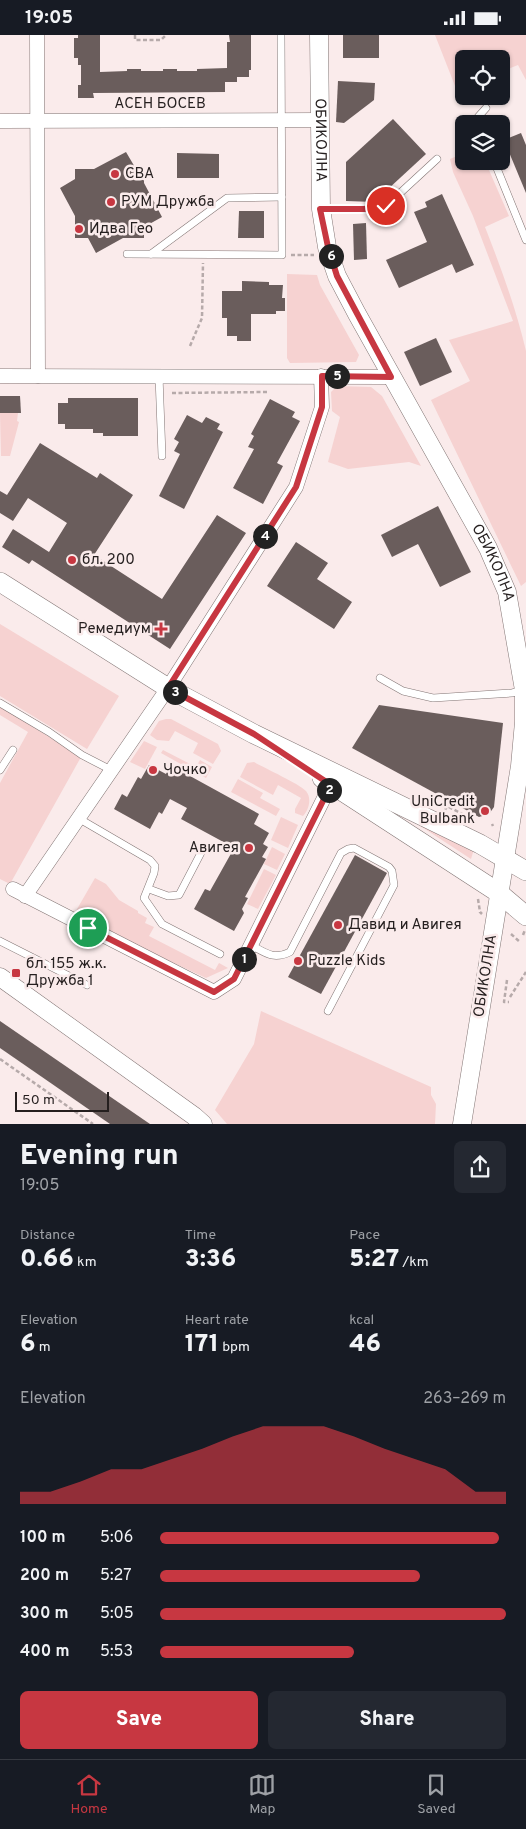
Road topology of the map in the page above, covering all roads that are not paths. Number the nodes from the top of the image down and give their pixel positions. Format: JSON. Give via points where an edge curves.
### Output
{"nodes":[{"id":1,"x":37,"y":35,"type":"edge"},
{"id":2,"x":281,"y":35,"type":"edge"},
{"id":3,"x":319,"y":35,"type":"edge"},
{"id":4,"x":486,"y":107,"type":"dead end"},
{"id":5,"x":480,"y":115,"type":"edge"},
{"id":6,"x":282,"y":120,"type":"junction"},
{"id":7,"x":321,"y":120,"type":"junction"},
{"id":8,"x":0,"y":121,"type":"edge"},
{"id":9,"x":37,"y":121,"type":"junction"},
{"id":10,"x":437,"y":159,"type":"dead end"},
{"id":11,"x":498,"y":170,"type":"edge"},
{"id":12,"x":282,"y":197,"type":"junction"},
{"id":13,"x":320,"y":209,"type":"junction"},
{"id":14,"x":526,"y":240,"type":"edge"},
{"id":15,"x":127,"y":254,"type":"dead end"},
{"id":16,"x":151,"y":254,"type":"junction"},
{"id":17,"x":0,"y":376,"type":"edge"},
{"id":18,"x":38,"y":376,"type":"junction"},
{"id":19,"x":158,"y":376,"type":"junction"},
{"id":20,"x":322,"y":376,"type":"junction"},
{"id":21,"x":391,"y":377,"type":"junction"},
{"id":22,"x":162,"y":455,"type":"dead end"},
{"id":23,"x":0,"y":582,"type":"edge"},
{"id":24,"x":380,"y":678,"type":"dead end"},
{"id":25,"x":168,"y":688,"type":"junction"},
{"id":26,"x":524,"y":690,"type":"junction"},
{"id":27,"x":0,"y":703,"type":"edge"},
{"id":28,"x":254,"y":734,"type":"junction"},
{"id":29,"x":12,"y":750,"type":"dead end"},
{"id":30,"x":111,"y":770,"type":"junction"},
{"id":31,"x":0,"y":771,"type":"edge"},
{"id":32,"x":331,"y":785,"type":"junction"},
{"id":33,"x":78,"y":817,"type":"junction"},
{"id":34,"x":204,"y":847,"type":"dead end"},
{"id":35,"x":505,"y":858,"type":"junction"},
{"id":36,"x":526,"y":871,"type":"edge"},
{"id":37,"x":149,"y":889,"type":"junction"},
{"id":38,"x":498,"y":893,"type":"junction"},
{"id":39,"x":526,"y":923,"type":"edge"},
{"id":40,"x":0,"y":941,"type":"edge"},
{"id":41,"x":251,"y":945,"type":"junction"},
{"id":42,"x":220,"y":954,"type":"dead end"},
{"id":43,"x":0,"y":977,"type":"edge"},
{"id":44,"x":87,"y":985,"type":"dead end"},
{"id":45,"x":328,"y":1011,"type":"dead end"},
{"id":46,"x":203,"y":1124,"type":"edge"},
{"id":47,"x":462,"y":1124,"type":"edge"}],
"edges":[{"from":1,"to":9,"type":"street"},
{"from":2,"to":6,"type":"lane"},
{"from":3,"to":7,"type":"street","name":"ОБИКОЛНА"},
{"from":4,"to":5,"type":"lane"},
{"from":6,"to":7,"type":"street","name":"АСЕН БОСЕВ"},
{"from":6,"to":9,"type":"street","name":"АСЕН БОСЕВ"},
{"from":6,"to":12,"type":"lane"},
{"from":7,"to":13,"type":"street","name":"ОБИКОЛНА"},
{"from":8,"to":9,"type":"street","name":"АСЕН БОСЕВ"},
{"from":9,"to":18,"type":"street"},
{"from":10,"to":13,"type":"lane","via":[[386,206]]},
{"from":11,"to":14,"type":"lane"},
{"from":12,"to":16,"type":"lane","via":[[227,198]]},
{"from":12,"to":16,"type":"lane","via":[[282,255]]},
{"from":13,"to":21,"type":"street","name":"ОБИКОЛНА","via":[[337,276]]},
{"from":15,"to":16,"type":"lane"},
{"from":17,"to":18,"type":"street"},
{"from":18,"to":19,"type":"street"},
{"from":19,"to":20,"type":"street"},
{"from":19,"to":22,"type":"lane"},
{"from":20,"to":21,"type":"street"},
{"from":20,"to":25,"type":"street","via":[[322,407],[296,487]]},
{"from":21,"to":26,"type":"street","name":"ОБИКОЛНА","via":[[488,548],[507,592]]},
{"from":23,"to":25,"type":"main road"},
{"from":24,"to":26,"type":"lane","via":[[403,691],[433,698]]},
{"from":25,"to":28,"type":"main road"},
{"from":25,"to":30,"type":"street"},
{"from":26,"to":35,"type":"street","name":"ОБИКОЛНА","via":[[520,766]]},
{"from":27,"to":30,"type":"lane"},
{"from":28,"to":32,"type":"main road"},
{"from":28,"to":35,"type":"main road"},
{"from":29,"to":31,"type":"lane"},
{"from":30,"to":33,"type":"street"},
{"from":32,"to":38,"type":"main road"},
{"from":32,"to":41,"type":"street"},
{"from":33,"to":37,"type":"lane","via":[[150,860],[155,866]]},
{"from":33,"to":41,"type":"street","via":[[19,892],[214,992],[234,979]]},
{"from":34,"to":37,"type":"lane","via":[[179,895],[168,897]]},
{"from":35,"to":36,"type":"main road"},
{"from":35,"to":38,"type":"street","name":"ОБИКОЛНА"},
{"from":37,"to":42,"type":"lane","via":[[144,898],[162,924]]},
{"from":38,"to":39,"type":"main road"},
{"from":38,"to":47,"type":"street","name":"ОБИКОЛНА"},
{"from":40,"to":44,"type":"lane"},
{"from":41,"to":45,"type":"lane","via":[[280,957],[290,952],[341,853],[348,849],[354,848],[389,867],[394,885]]},
{"from":43,"to":46,"type":"street"}]}
